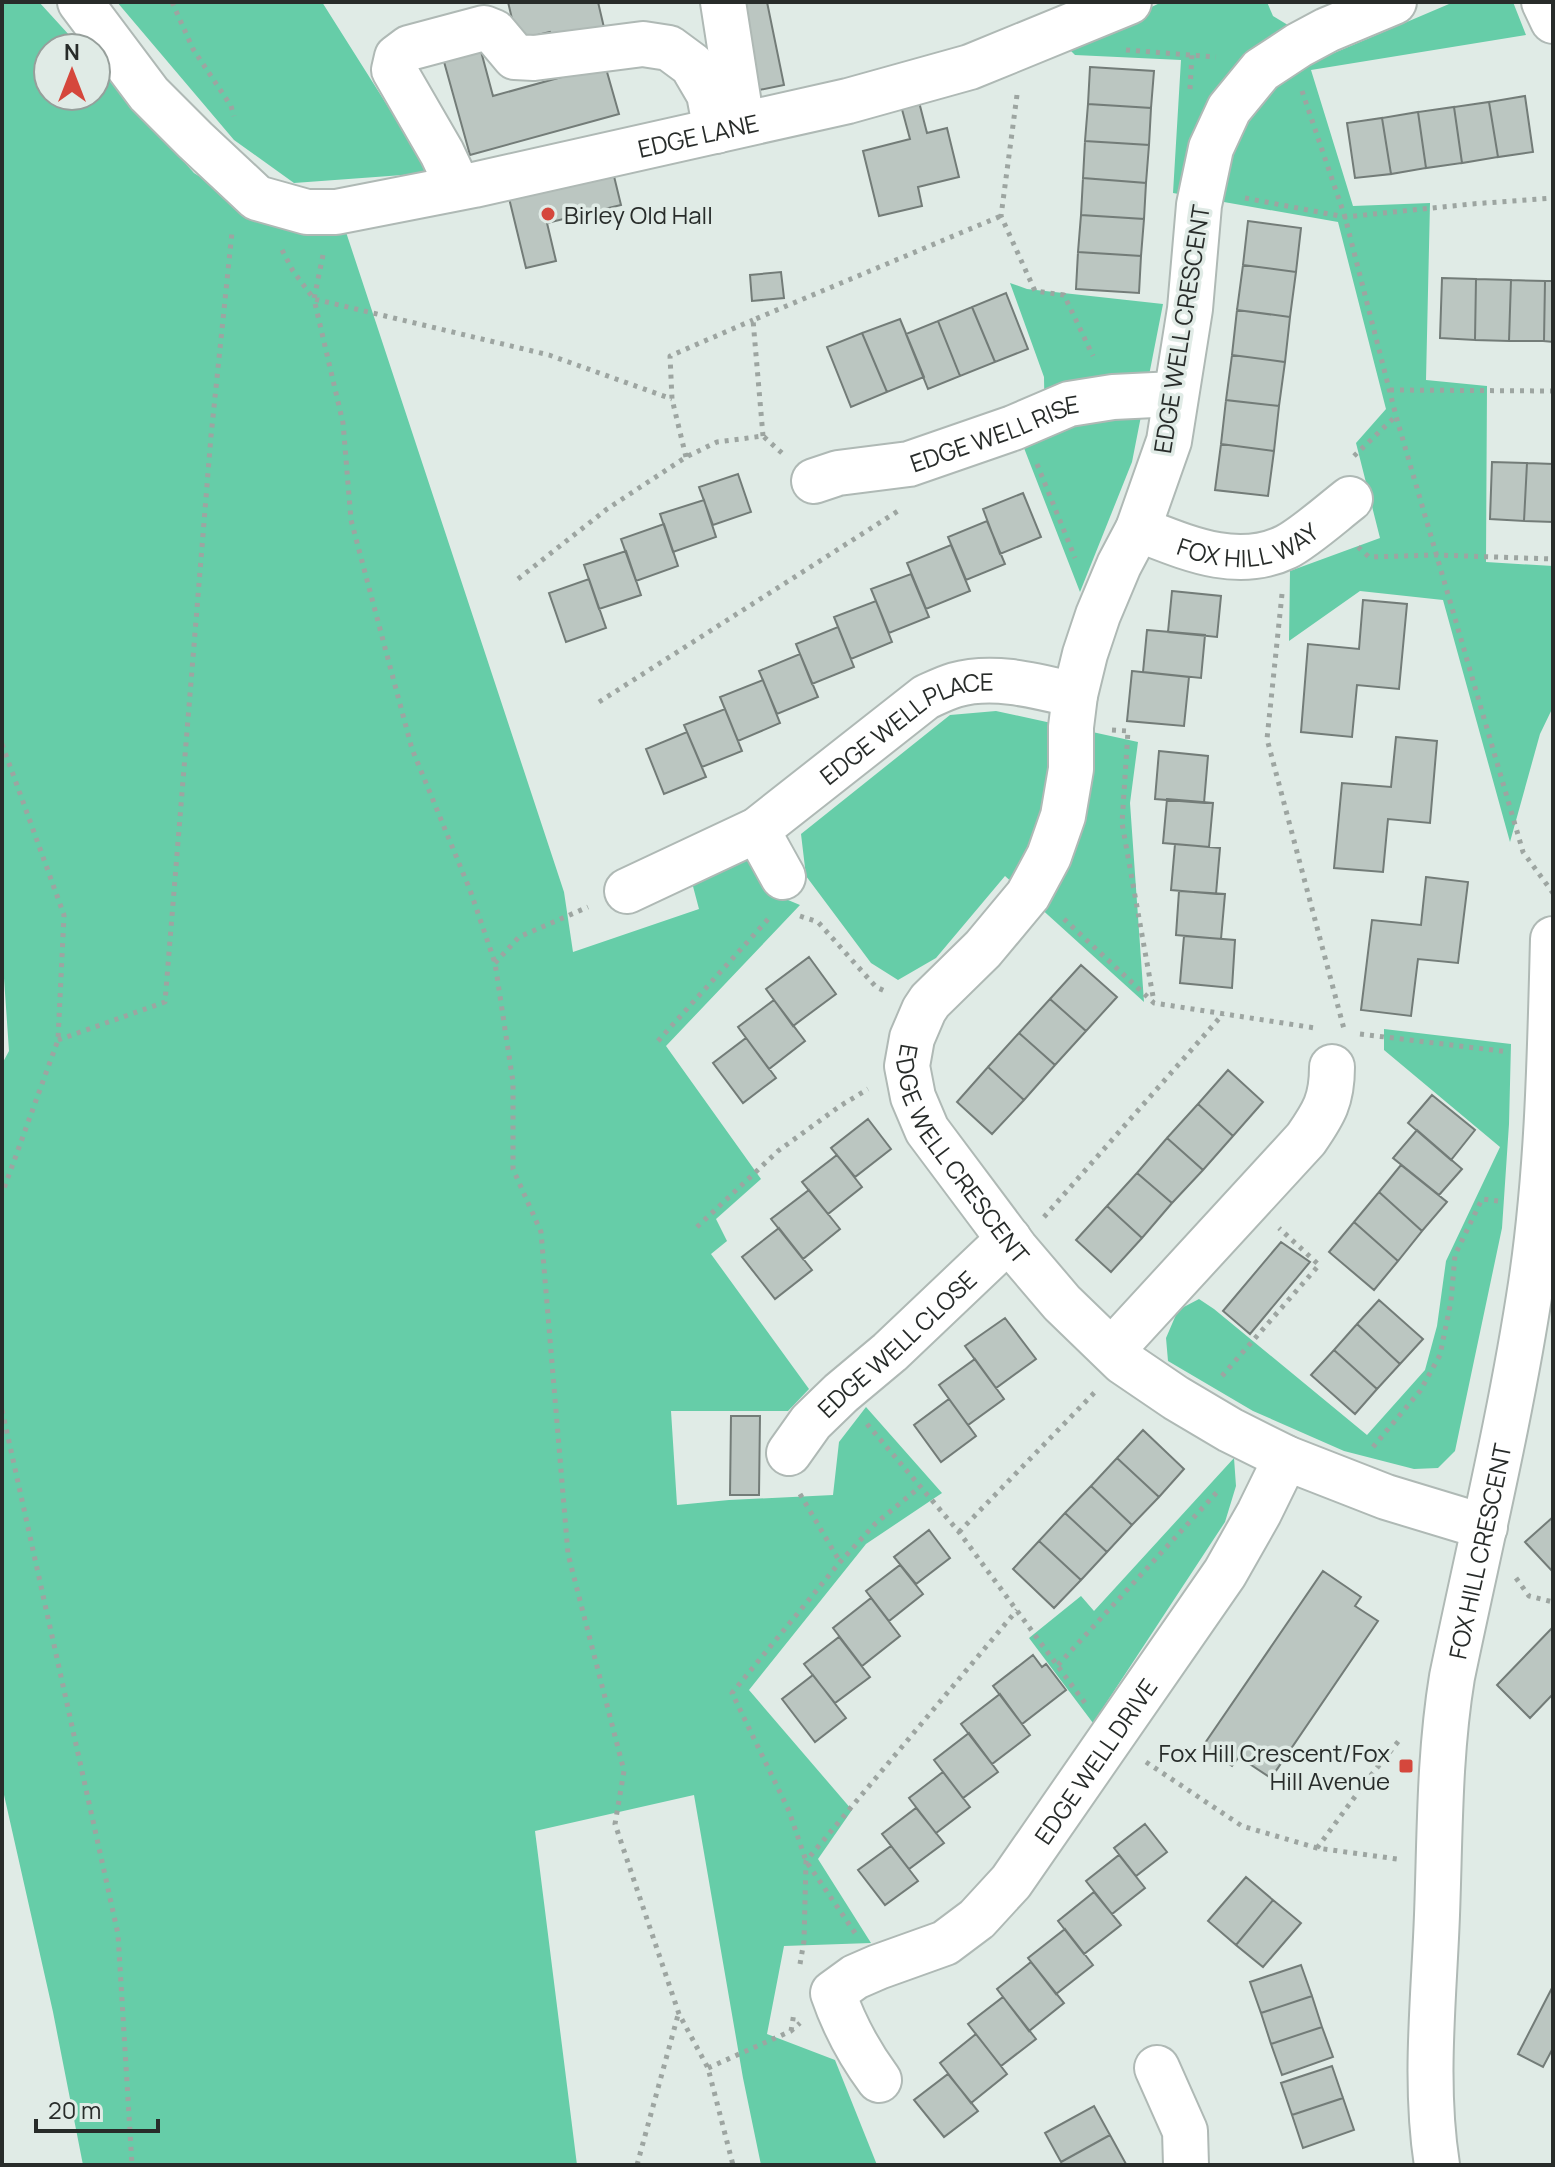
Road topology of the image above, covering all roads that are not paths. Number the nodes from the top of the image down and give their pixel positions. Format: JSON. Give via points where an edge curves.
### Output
{"nodes":[{"id":1,"x":80,"y":2,"type":"edge"},
{"id":2,"x":723,"y":2,"type":"edge"},
{"id":3,"x":1129,"y":2,"type":"edge"},
{"id":4,"x":1394,"y":2,"type":"edge"},
{"id":5,"x":1544,"y":2,"type":"edge"},
{"id":6,"x":1553,"y":21,"type":"edge"},
{"id":7,"x":729,"y":127,"type":"junction"},
{"id":8,"x":458,"y":187,"type":"junction"},
{"id":9,"x":1175,"y":394,"type":"junction"},
{"id":10,"x":814,"y":481,"type":"road end"},
{"id":11,"x":1338,"y":508,"type":"road end"},
{"id":12,"x":1138,"y":529,"type":"junction"},
{"id":13,"x":1073,"y":711,"type":"junction"},
{"id":14,"x":757,"y":830,"type":"junction"},
{"id":15,"x":627,"y":891,"type":"road end"},
{"id":16,"x":784,"y":899,"type":"road end"},
{"id":17,"x":1553,"y":939,"type":"edge"},
{"id":18,"x":1339,"y":1050,"type":"road end"},
{"id":19,"x":1012,"y":1244,"type":"junction"},
{"id":20,"x":1118,"y":1356,"type":"junction"},
{"id":21,"x":1273,"y":1451,"type":"junction"},
{"id":22,"x":789,"y":1453,"type":"road end"},
{"id":23,"x":1485,"y":1527,"type":"junction"},
{"id":24,"x":1157,"y":2068,"type":"dead end"},
{"id":25,"x":879,"y":2080,"type":"dead end"},
{"id":26,"x":1195,"y":2140,"type":"edge"},
{"id":27,"x":1437,"y":2165,"type":"edge"}],
"edges":[{"from":1,"to":8,"type":"street","name":"EDGE LANE","via":[[149,94],[251,192],[307,212],[336,212]]},
{"from":2,"to":7,"type":"street"},
{"from":3,"to":7,"type":"street","name":"EDGE LANE","via":[[970,67]]},
{"from":4,"to":9,"type":"street","name":"EDGE WELL CRESCENT","via":[[1327,30],[1275,61],[1229,109],[1211,148],[1202,191]]},
{"from":5,"to":6,"type":"street"},
{"from":7,"to":8,"type":"street","name":"EDGE LANE"},
{"from":7,"to":8,"type":"street","via":[[692,65],[669,48],[643,44],[515,57],[484,28],[409,48],[397,57],[394,70]]},
{"from":9,"to":10,"type":"street","name":"EDGE WELL RISE","via":[[1069,404],[909,464]]},
{"from":9,"to":12,"type":"street","name":"EDGE WELL CRESCENT","via":[[1169,441]]},
{"from":11,"to":12,"type":"street","name":"FOX HILL WAY","via":[[1288,546],[1257,557],[1197,552]]},
{"from":12,"to":13,"type":"street","name":"EDGE WELL CRESCENT","via":[[1098,615]]},
{"from":13,"to":14,"type":"street","name":"EDGE WELL PLACE","via":[[1035,686],[996,680],[956,684],[926,697]]},
{"from":13,"to":19,"type":"street","name":"EDGE WELL CRESCENT","via":[[1071,769],[1049,856],[1028,895],[930,1001],[912,1038],[907,1066],[927,1130]]},
{"from":14,"to":15,"type":"street","name":"EDGE WELL PLACE"},
{"from":14,"to":16,"type":"street"},
{"from":17,"to":23,"type":"street","name":"FOX HILL CRESCENT","via":[[1540,1206],[1519,1355]]},
{"from":18,"to":20,"type":"street","via":[[1325,1111],[1306,1139]]},
{"from":19,"to":20,"type":"street","name":"EDGE WELL CRESCENT","via":[[1062,1303]]},
{"from":19,"to":22,"type":"street","name":"EDGE WELL CLOSE","via":[[841,1393]]},
{"from":20,"to":21,"type":"street","name":"EDGE WELL CRESCENT","via":[[1194,1409]]},
{"from":21,"to":23,"type":"street","name":"EDGE WELL CRESCENT","via":[[1386,1497]]},
{"from":21,"to":25,"type":"street","name":"EDGE WELL DRIVE","via":[[1259,1513],[1225,1573],[1011,1882],[977,1919],[945,1943],[855,1977],[809,1988],[843,2020]]},
{"from":23,"to":27,"type":"street","name":"FOX HILL CRESCENT","via":[[1445,1721],[1432,2046]]},
{"from":24,"to":26,"type":"street"}]}
